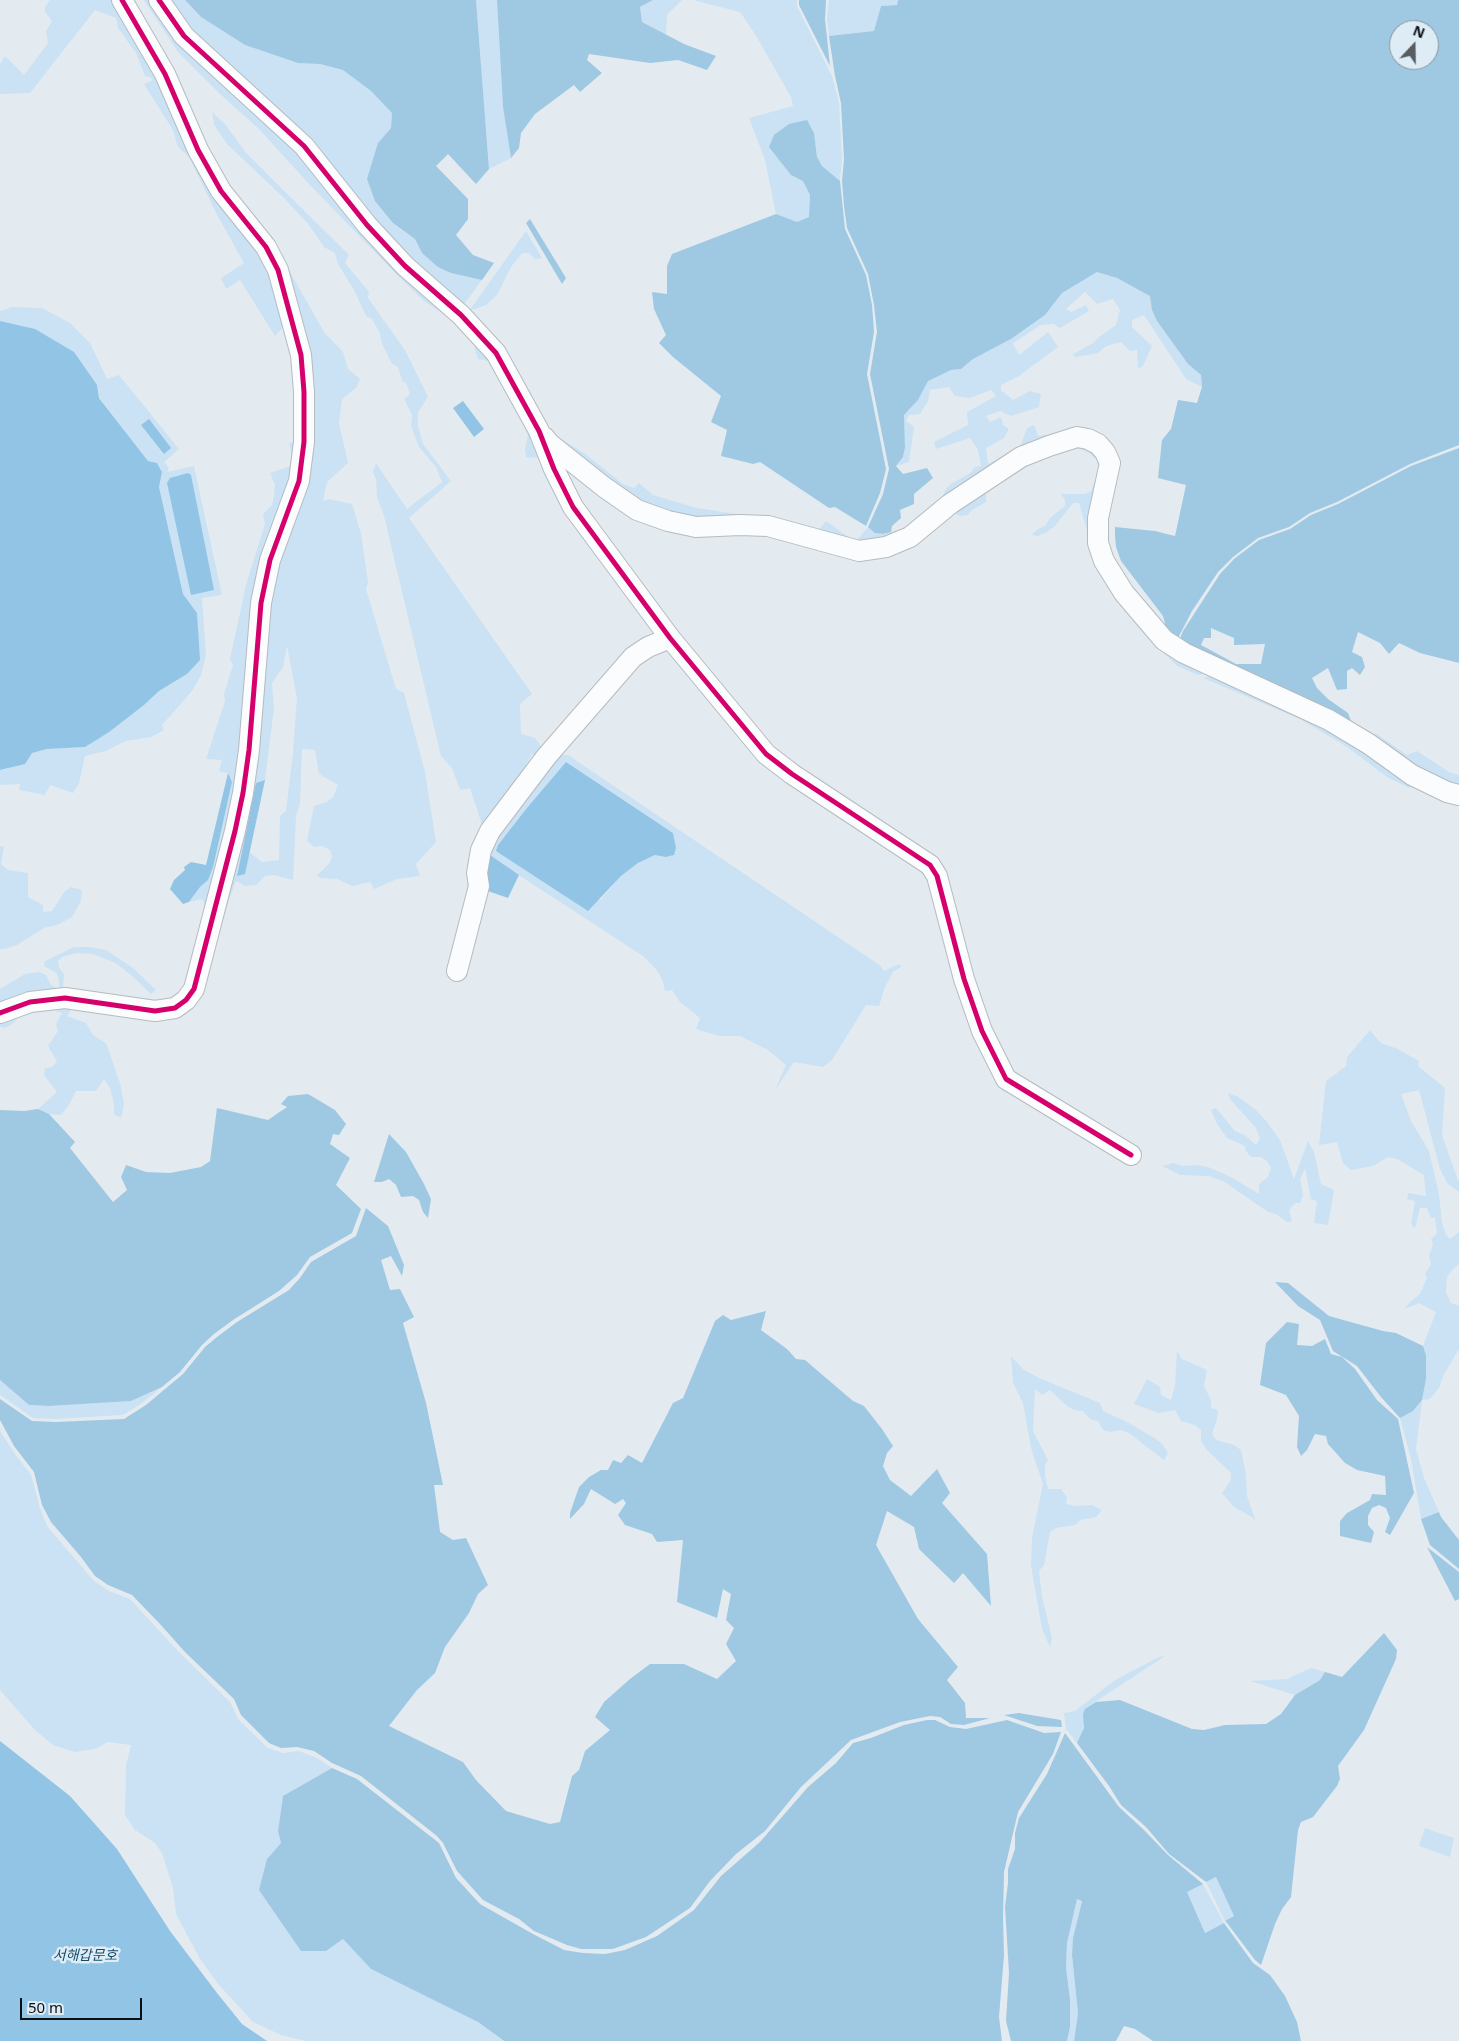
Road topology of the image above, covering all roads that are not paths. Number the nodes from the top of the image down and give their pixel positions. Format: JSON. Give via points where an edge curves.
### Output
{"nodes":[{"id":1,"x":122,"y":0,"type":"edge"},
{"id":2,"x":159,"y":0,"type":"edge"},
{"id":3,"x":539,"y":431,"type":"junction"},
{"id":4,"x":670,"y":638,"type":"junction"},
{"id":5,"x":1459,"y":795,"type":"edge"},
{"id":6,"x":457,"y":971,"type":"dead end"},
{"id":7,"x":0,"y":1013,"type":"edge"},
{"id":8,"x":1131,"y":1155,"type":"dead end"}],
"edges":[{"from":1,"to":7,"type":"street","via":[[165,74],[198,150],[221,191],[266,247],[278,270],[300,355],[304,442],[299,481],[270,560],[262,603],[243,793],[194,990],[175,1008],[156,1011],[65,998],[30,1002]]},
{"from":2,"to":3,"type":"street","via":[[184,36],[304,146],[373,232],[405,266],[480,334],[496,354]]},
{"from":3,"to":4,"type":"street","via":[[573,507]]},
{"from":3,"to":5,"type":"street","via":[[550,444],[637,510],[696,527],[768,526],[859,551],[886,548],[910,537],[950,504],[1021,457],[1065,441],[1088,439],[1098,444],[1110,462],[1098,518],[1098,543],[1104,561],[1124,593],[1164,640],[1184,653],[1329,720],[1412,775]]},
{"from":4,"to":6,"type":"street","via":[[633,657],[546,757],[490,831],[481,850],[477,894]]},
{"from":4,"to":8,"type":"street","via":[[766,754],[930,865],[937,876],[964,979],[982,1030],[1006,1079]]}]}
